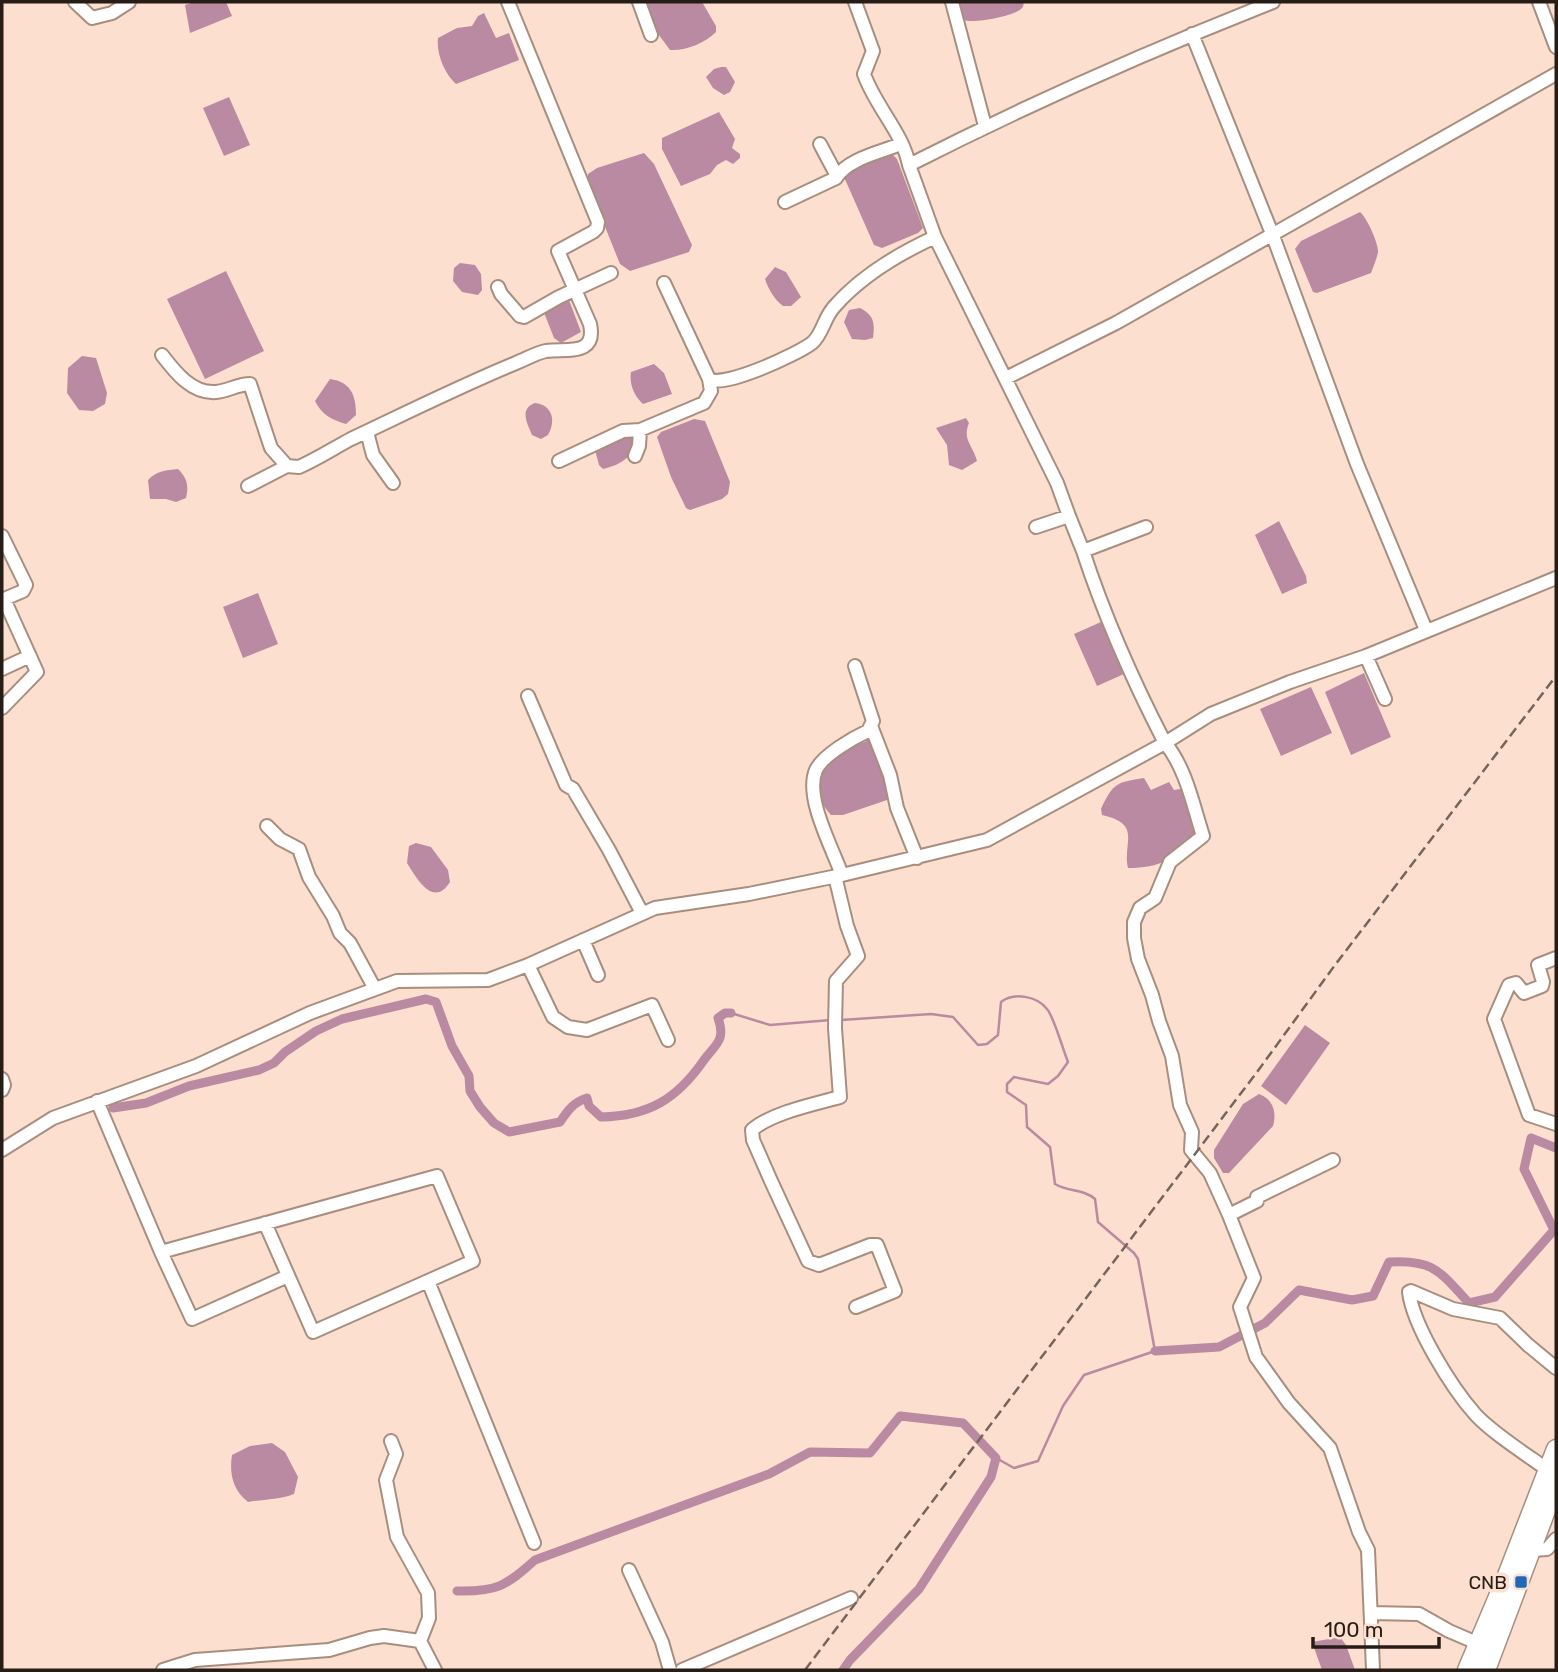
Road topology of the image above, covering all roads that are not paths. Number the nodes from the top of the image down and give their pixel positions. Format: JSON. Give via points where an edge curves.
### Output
{"nodes":[{"id":1,"x":75,"y":2,"type":"edge"},
{"id":2,"x":129,"y":2,"type":"edge"},
{"id":3,"x":508,"y":2,"type":"edge"},
{"id":4,"x":639,"y":2,"type":"edge"},
{"id":5,"x":855,"y":2,"type":"edge"},
{"id":6,"x":951,"y":2,"type":"edge"},
{"id":7,"x":1273,"y":2,"type":"edge"},
{"id":8,"x":1539,"y":2,"type":"edge"},
{"id":9,"x":1192,"y":34,"type":"junction"},
{"id":10,"x":651,"y":35,"type":"dead end"},
{"id":11,"x":1556,"y":47,"type":"edge"},
{"id":12,"x":1556,"y":74,"type":"edge"},
{"id":13,"x":985,"y":126,"type":"junction"},
{"id":14,"x":820,"y":144,"type":"dead end"},
{"id":15,"x":901,"y":144,"type":"junction"},
{"id":16,"x":909,"y":165,"type":"junction"},
{"id":17,"x":837,"y":176,"type":"junction"},
{"id":18,"x":785,"y":202,"type":"dead end"},
{"id":19,"x":1273,"y":236,"type":"junction"},
{"id":20,"x":935,"y":237,"type":"junction"},
{"id":21,"x":611,"y":273,"type":"dead end"},
{"id":22,"x":664,"y":284,"type":"dead end"},
{"id":23,"x":498,"y":287,"type":"dead end"},
{"id":24,"x":575,"y":290,"type":"junction"},
{"id":25,"x":162,"y":355,"type":"dead end"},
{"id":26,"x":709,"y":379,"type":"junction"},
{"id":27,"x":1006,"y":379,"type":"junction"},
{"id":28,"x":639,"y":430,"type":"junction"},
{"id":29,"x":367,"y":432,"type":"junction"},
{"id":30,"x":635,"y":456,"type":"dead end"},
{"id":31,"x":559,"y":461,"type":"dead end"},
{"id":32,"x":287,"y":466,"type":"junction"},
{"id":33,"x":393,"y":483,"type":"dead end"},
{"id":34,"x":248,"y":486,"type":"dead end"},
{"id":35,"x":1069,"y":516,"type":"junction"},
{"id":36,"x":1036,"y":527,"type":"dead end"},
{"id":37,"x":1146,"y":527,"type":"dead end"},
{"id":38,"x":2,"y":536,"type":"edge"},
{"id":39,"x":1083,"y":551,"type":"junction"},
{"id":40,"x":1556,"y":578,"type":"edge"},
{"id":41,"x":3,"y":600,"type":"edge"},
{"id":42,"x":1426,"y":631,"type":"junction"},
{"id":43,"x":30,"y":656,"type":"junction"},
{"id":44,"x":1366,"y":656,"type":"junction"},
{"id":45,"x":855,"y":666,"type":"dead end"},
{"id":46,"x":2,"y":669,"type":"edge"},
{"id":47,"x":528,"y":696,"type":"dead end"},
{"id":48,"x":1385,"y":699,"type":"dead end"},
{"id":49,"x":2,"y":708,"type":"edge"},
{"id":50,"x":871,"y":726,"type":"junction"},
{"id":51,"x":1165,"y":743,"type":"junction"},
{"id":52,"x":267,"y":826,"type":"dead end"},
{"id":53,"x":917,"y":858,"type":"junction"},
{"id":54,"x":839,"y":876,"type":"junction"},
{"id":55,"x":642,"y":913,"type":"junction"},
{"id":56,"x":583,"y":940,"type":"junction"},
{"id":57,"x":1556,"y":958,"type":"edge"},
{"id":58,"x":528,"y":965,"type":"junction"},
{"id":59,"x":598,"y":975,"type":"dead end"},
{"id":60,"x":375,"y":989,"type":"junction"},
{"id":61,"x":668,"y":1040,"type":"dead end"},
{"id":62,"x":2,"y":1079,"type":"edge"},
{"id":63,"x":2,"y":1090,"type":"edge"},
{"id":64,"x":97,"y":1101,"type":"junction"},
{"id":65,"x":1556,"y":1124,"type":"edge"},
{"id":66,"x":2,"y":1150,"type":"edge"},
{"id":67,"x":1334,"y":1160,"type":"dead end"},
{"id":68,"x":1229,"y":1215,"type":"junction"},
{"id":69,"x":265,"y":1223,"type":"junction"},
{"id":70,"x":161,"y":1252,"type":"junction"},
{"id":71,"x":288,"y":1276,"type":"junction"},
{"id":72,"x":428,"y":1281,"type":"junction"},
{"id":73,"x":856,"y":1307,"type":"dead end"},
{"id":74,"x":1556,"y":1368,"type":"edge"},
{"id":75,"x":391,"y":1441,"type":"dead end"},
{"id":76,"x":1556,"y":1449,"type":"edge"},
{"id":77,"x":1552,"y":1477,"type":"edge"},
{"id":78,"x":1556,"y":1539,"type":"edge"},
{"id":79,"x":534,"y":1543,"type":"dead end"},
{"id":80,"x":1545,"y":1549,"type":"edge"},
{"id":81,"x":629,"y":1570,"type":"dead end"},
{"id":82,"x":851,"y":1598,"type":"dead end"},
{"id":83,"x":1371,"y":1613,"type":"junction"},
{"id":84,"x":420,"y":1641,"type":"junction"},
{"id":85,"x":1477,"y":1643,"type":"junction"},
{"id":86,"x":163,"y":1670,"type":"edge"},
{"id":87,"x":435,"y":1670,"type":"edge"},
{"id":88,"x":670,"y":1670,"type":"edge"},
{"id":89,"x":682,"y":1670,"type":"edge"},
{"id":90,"x":1373,"y":1670,"type":"edge"},
{"id":91,"x":1467,"y":1670,"type":"edge"},
{"id":92,"x":1486,"y":1670,"type":"edge"}],
"edges":[{"from":1,"to":2,"type":"street","via":[[92,18]]},
{"from":3,"to":24,"type":"street","via":[[598,222],[593,232],[558,251]]},
{"from":4,"to":10,"type":"street"},
{"from":5,"to":15,"type":"street","via":[[873,51],[864,74]]},
{"from":6,"to":13,"type":"street"},
{"from":7,"to":9,"type":"street"},
{"from":8,"to":11,"type":"street"},
{"from":9,"to":13,"type":"street"},
{"from":9,"to":19,"type":"street"},
{"from":12,"to":19,"type":"street"},
{"from":13,"to":16,"type":"street"},
{"from":14,"to":17,"type":"street"},
{"from":15,"to":16,"type":"street"},
{"from":15,"to":17,"type":"street","via":[[858,161]]},
{"from":16,"to":20,"type":"street"},
{"from":17,"to":18,"type":"street"},
{"from":19,"to":27,"type":"street"},
{"from":19,"to":42,"type":"street","via":[[1357,464]]},
{"from":20,"to":26,"type":"street","via":[[884,264],[837,303],[812,343],[769,366],[717,383]]},
{"from":20,"to":27,"type":"street"},
{"from":21,"to":24,"type":"street"},
{"from":22,"to":26,"type":"street"},
{"from":23,"to":24,"type":"street","via":[[522,317]]},
{"from":24,"to":29,"type":"street","via":[[592,334],[584,346],[545,351]]},
{"from":25,"to":32,"type":"street","via":[[183,381],[204,391],[250,384],[271,448]]},
{"from":26,"to":28,"type":"street","via":[[711,391],[704,403]]},
{"from":27,"to":35,"type":"street"},
{"from":28,"to":30,"type":"street"},
{"from":28,"to":31,"type":"street","via":[[623,431]]},
{"from":29,"to":32,"type":"street","via":[[299,467]]},
{"from":29,"to":33,"type":"street","via":[[373,455]]},
{"from":32,"to":34,"type":"street"},
{"from":35,"to":36,"type":"street"},
{"from":35,"to":39,"type":"street"},
{"from":37,"to":39,"type":"street"},
{"from":38,"to":41,"type":"street","via":[[26,585]]},
{"from":39,"to":51,"type":"street","via":[[1101,605]]},
{"from":40,"to":42,"type":"street"},
{"from":41,"to":43,"type":"street"},
{"from":42,"to":44,"type":"street"},
{"from":43,"to":46,"type":"street"},
{"from":43,"to":49,"type":"street","via":[[36,674]]},
{"from":44,"to":48,"type":"street"},
{"from":44,"to":51,"type":"street","via":[[1211,714]]},
{"from":45,"to":50,"type":"street"},
{"from":47,"to":55,"type":"street","via":[[566,785],[573,789],[610,850]]},
{"from":50,"to":53,"type":"street"},
{"from":50,"to":54,"type":"street","via":[[822,761],[813,783]]},
{"from":51,"to":53,"type":"street","via":[[987,840]]},
{"from":51,"to":68,"type":"street","via":[[1184,779],[1203,836],[1170,862],[1155,898],[1140,908],[1134,938],[1172,1056],[1180,1105],[1192,1132],[1191,1150],[1210,1174]]},
{"from":52,"to":60,"type":"street","via":[[299,849],[340,933]]},
{"from":53,"to":54,"type":"street"},
{"from":54,"to":55,"type":"street"},
{"from":54,"to":73,"type":"street","via":[[847,926],[858,956],[836,981],[840,1097],[761,1122],[752,1130],[808,1261],[819,1265],[877,1245],[895,1291]]},
{"from":55,"to":56,"type":"street"},
{"from":56,"to":58,"type":"street"},
{"from":56,"to":59,"type":"street"},
{"from":57,"to":65,"type":"street","via":[[1538,965],[1542,986],[1524,993],[1512,984],[1494,1019],[1529,1115]]},
{"from":58,"to":60,"type":"street","via":[[488,980],[397,981]]},
{"from":58,"to":61,"type":"street","via":[[553,1017],[568,1027],[587,1030],[652,1005]]},
{"from":60,"to":64,"type":"street","via":[[310,1013],[196,1066]]},
{"from":62,"to":63,"type":"street"},
{"from":64,"to":66,"type":"street","via":[[53,1118]]},
{"from":64,"to":70,"type":"street"},
{"from":67,"to":68,"type":"street"},
{"from":68,"to":83,"type":"street","via":[[1254,1278],[1240,1307],[1256,1357],[1330,1448],[1368,1550]]},
{"from":69,"to":70,"type":"street"},
{"from":69,"to":71,"type":"street"},
{"from":69,"to":72,"type":"street","via":[[437,1176],[473,1261]]},
{"from":70,"to":71,"type":"street","via":[[192,1318]]},
{"from":71,"to":72,"type":"street","via":[[313,1332]]},
{"from":72,"to":79,"type":"street"},
{"from":74,"to":77,"type":"street","via":[[1500,1318],[1457,1310],[1409,1292],[1434,1354],[1475,1415]]},
{"from":75,"to":84,"type":"street","via":[[396,1454],[386,1480],[397,1537],[428,1593],[429,1618]]},
{"from":76,"to":77,"type":"highway"},
{"from":77,"to":80,"type":"highway"},
{"from":77,"to":85,"type":"highway"},
{"from":78,"to":80,"type":"street"},
{"from":80,"to":92,"type":"highway"},
{"from":81,"to":88,"type":"street"},
{"from":82,"to":89,"type":"street"},
{"from":83,"to":85,"type":"street","via":[[1419,1614]]},
{"from":83,"to":90,"type":"street"},
{"from":84,"to":86,"type":"street","via":[[377,1637],[329,1650],[195,1660]]},
{"from":84,"to":87,"type":"street"},
{"from":85,"to":91,"type":"highway"}]}
